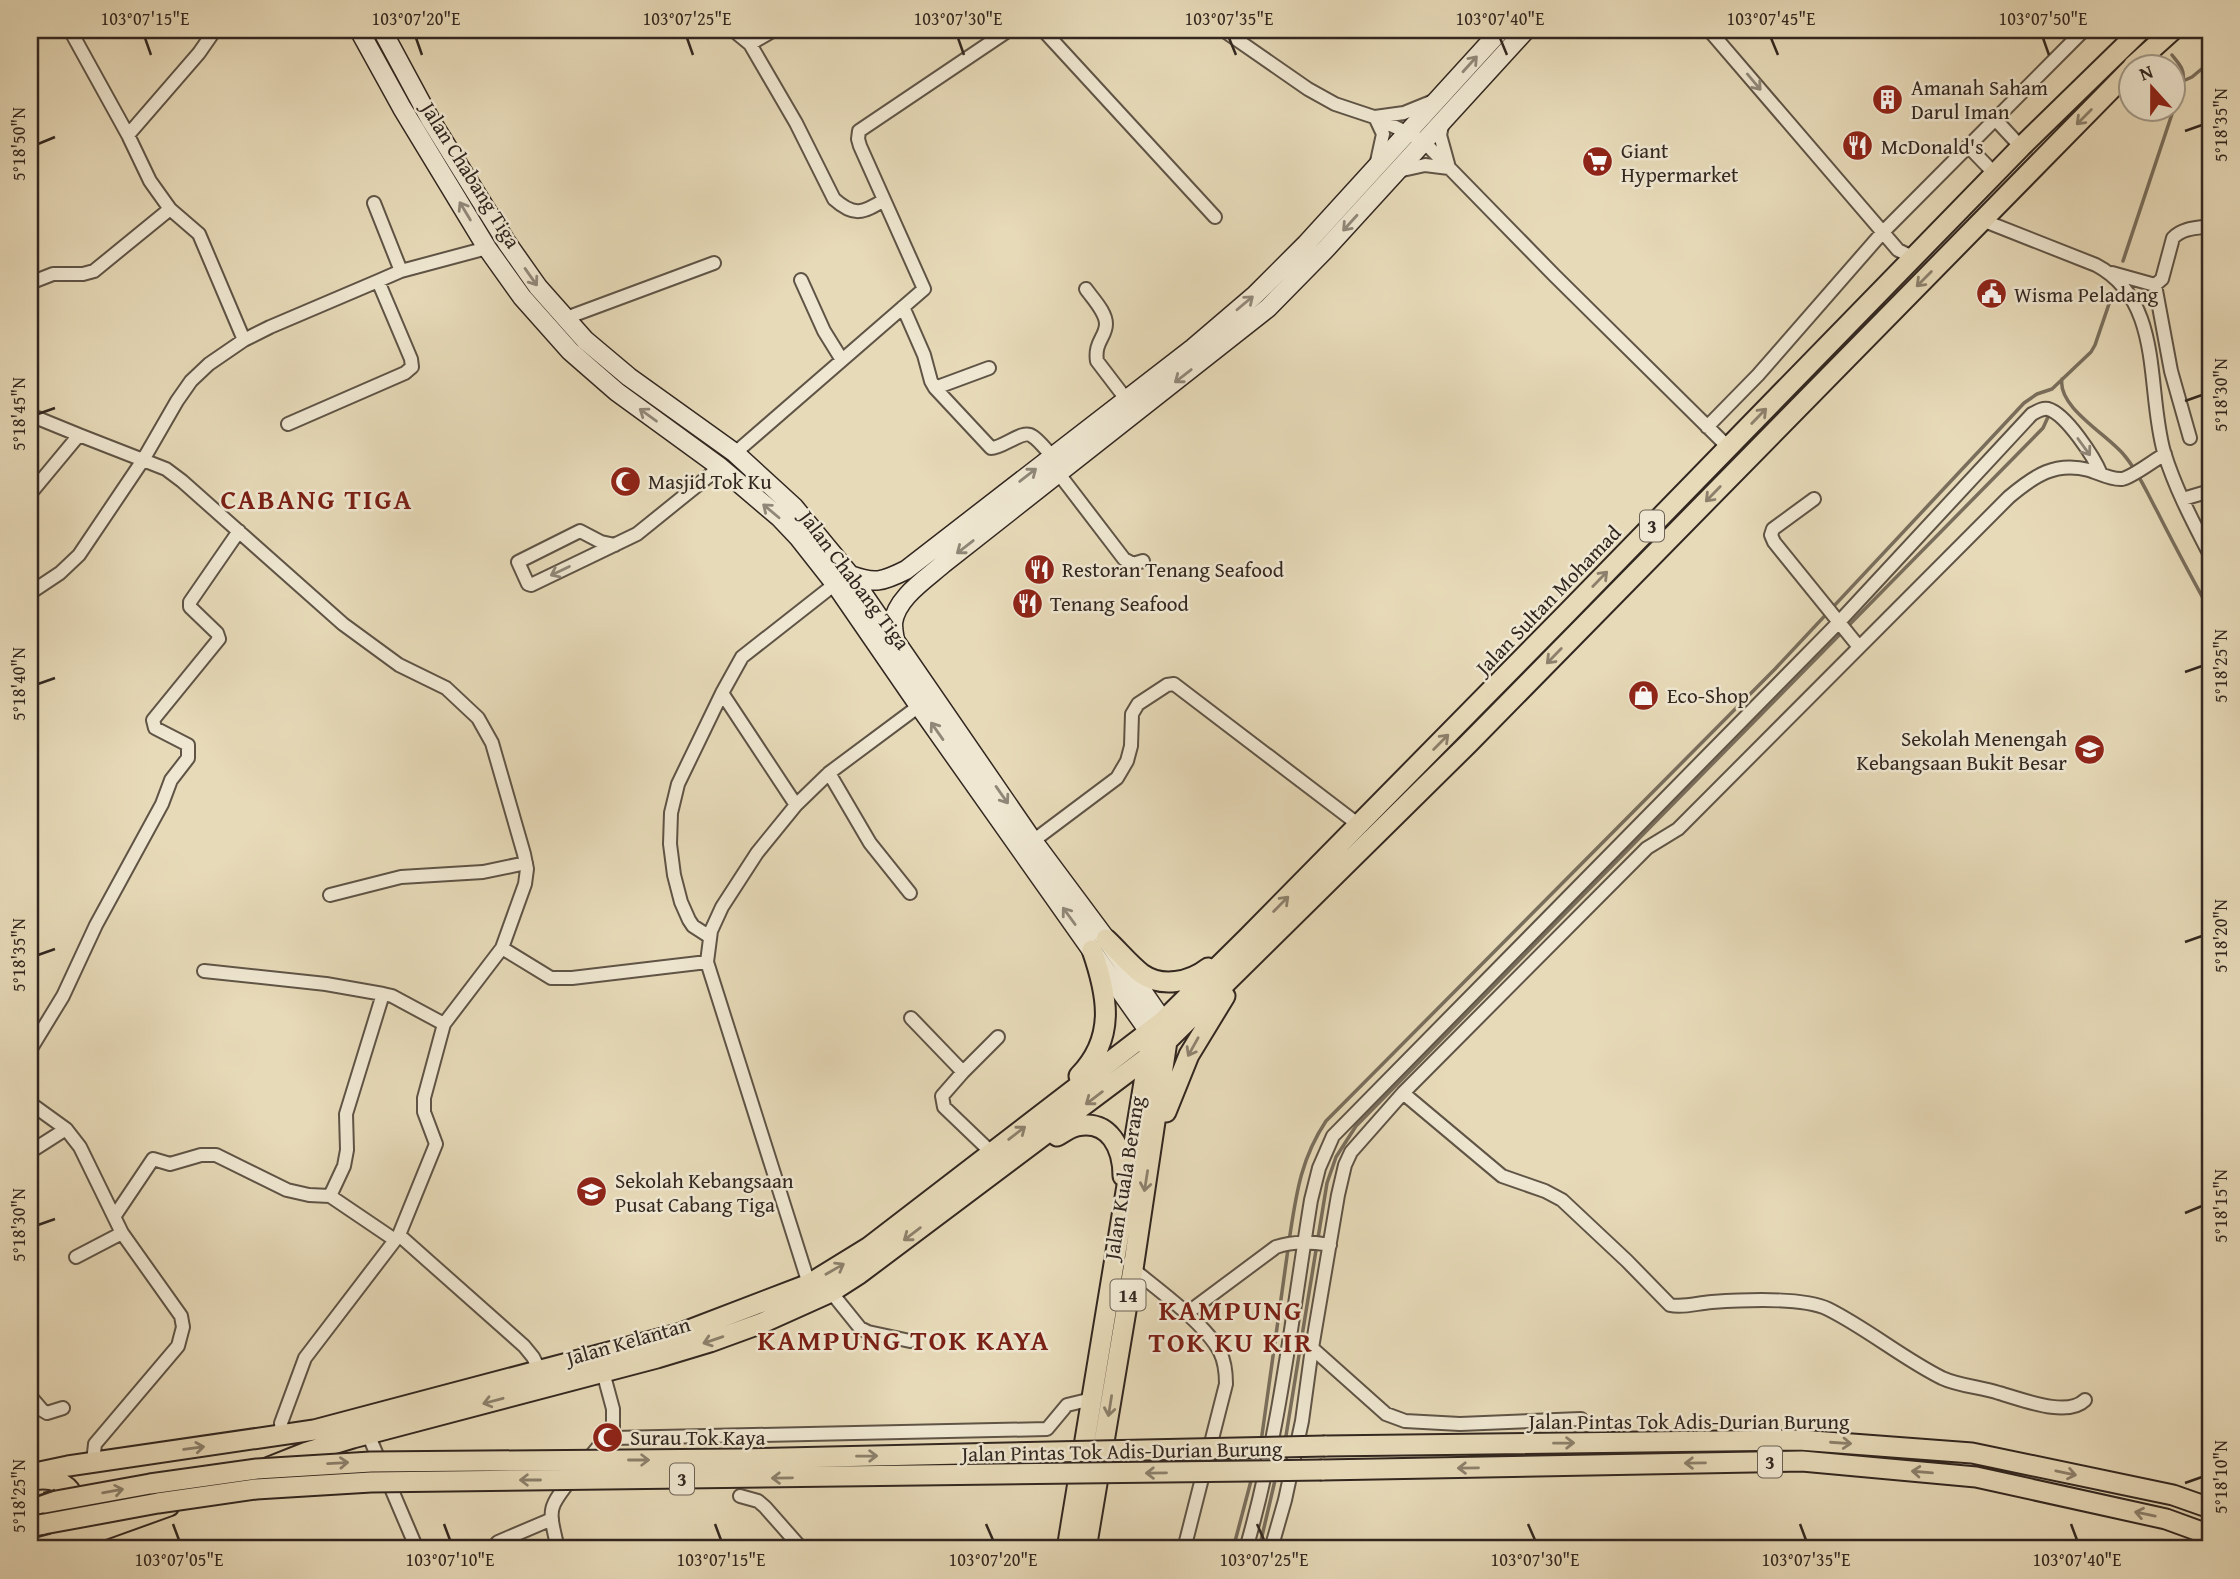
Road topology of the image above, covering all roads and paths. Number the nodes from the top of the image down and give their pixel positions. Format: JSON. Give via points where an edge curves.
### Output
{"nodes":[{"id":1,"x":70,"y":30,"type":"edge"},
{"id":2,"x":215,"y":30,"type":"edge"},
{"id":3,"x":359,"y":30,"type":"edge"},
{"id":4,"x":382,"y":30,"type":"edge"},
{"id":5,"x":733,"y":30,"type":"edge"},
{"id":6,"x":774,"y":30,"type":"edge"},
{"id":7,"x":1009,"y":30,"type":"edge"},
{"id":8,"x":1043,"y":30,"type":"edge"},
{"id":9,"x":1223,"y":30,"type":"edge"},
{"id":10,"x":1501,"y":30,"type":"edge"},
{"id":11,"x":1526,"y":30,"type":"edge"},
{"id":12,"x":1709,"y":30,"type":"edge"},
{"id":13,"x":2084,"y":30,"type":"edge"},
{"id":14,"x":2138,"y":30,"type":"edge"},
{"id":15,"x":2171,"y":30,"type":"edge"},
{"id":16,"x":750,"y":44,"type":"junction"},
{"id":17,"x":2148,"y":52,"type":"edge"},
{"id":18,"x":2118,"y":82,"type":"edge"},
{"id":19,"x":1442,"y":95,"type":"junction"},
{"id":20,"x":1374,"y":117,"type":"junction"},
{"id":21,"x":1995,"y":119,"type":"junction"},
{"id":22,"x":1443,"y":121,"type":"junction"},
{"id":23,"x":128,"y":135,"type":"junction"},
{"id":24,"x":1416,"y":137,"type":"junction"},
{"id":25,"x":1968,"y":146,"type":"junction"},
{"id":26,"x":2021,"y":147,"type":"junction"},
{"id":27,"x":1449,"y":168,"type":"junction"},
{"id":28,"x":1375,"y":169,"type":"junction"},
{"id":29,"x":1396,"y":172,"type":"junction"},
{"id":30,"x":1995,"y":174,"type":"junction"},
{"id":31,"x":884,"y":200,"type":"junction"},
{"id":32,"x":374,"y":203,"type":"dead end"},
{"id":33,"x":170,"y":209,"type":"junction"},
{"id":34,"x":1215,"y":217,"type":"dead end"},
{"id":35,"x":1982,"y":220,"type":"junction"},
{"id":36,"x":2210,"y":226,"type":"edge"},
{"id":37,"x":1882,"y":233,"type":"junction"},
{"id":38,"x":487,"y":248,"type":"junction"},
{"id":39,"x":1917,"y":254,"type":"junction"},
{"id":40,"x":714,"y":263,"type":"dead end"},
{"id":41,"x":674,"y":269,"type":"dead end"},
{"id":42,"x":401,"y":271,"type":"junction"},
{"id":43,"x":2111,"y":272,"type":"junction"},
{"id":44,"x":801,"y":280,"type":"dead end"},
{"id":45,"x":378,"y":281,"type":"junction"},
{"id":46,"x":30,"y":283,"type":"edge"},
{"id":47,"x":2155,"y":285,"type":"junction"},
{"id":48,"x":1086,"y":289,"type":"dead end"},
{"id":49,"x":903,"y":307,"type":"junction"},
{"id":50,"x":563,"y":315,"type":"junction"},
{"id":51,"x":244,"y":340,"type":"junction"},
{"id":52,"x":842,"y":360,"type":"junction"},
{"id":53,"x":989,"y":368,"type":"dead end"},
{"id":54,"x":935,"y":388,"type":"junction"},
{"id":55,"x":1126,"y":399,"type":"junction"},
{"id":56,"x":30,"y":415,"type":"edge"},
{"id":57,"x":288,"y":424,"type":"dead end"},
{"id":58,"x":1707,"y":427,"type":"junction"},
{"id":59,"x":79,"y":435,"type":"junction"},
{"id":60,"x":2190,"y":438,"type":"dead end"},
{"id":61,"x":1728,"y":448,"type":"junction"},
{"id":62,"x":735,"y":453,"type":"junction"},
{"id":63,"x":2165,"y":454,"type":"junction"},
{"id":64,"x":1052,"y":456,"type":"junction"},
{"id":65,"x":144,"y":460,"type":"junction"},
{"id":66,"x":720,"y":467,"type":"junction"},
{"id":67,"x":1059,"y":474,"type":"junction"},
{"id":68,"x":2101,"y":474,"type":"junction"},
{"id":69,"x":2210,"y":491,"type":"edge"},
{"id":70,"x":30,"y":494,"type":"edge"},
{"id":71,"x":1814,"y":499,"type":"dead end"},
{"id":72,"x":2183,"y":499,"type":"junction"},
{"id":73,"x":981,"y":523,"type":"junction"},
{"id":74,"x":239,"y":531,"type":"junction"},
{"id":75,"x":615,"y":545,"type":"junction"},
{"id":76,"x":2210,"y":555,"type":"edge"},
{"id":77,"x":1143,"y":561,"type":"dead end"},
{"id":78,"x":842,"y":580,"type":"junction"},
{"id":79,"x":30,"y":593,"type":"edge"},
{"id":80,"x":1838,"y":621,"type":"junction"},
{"id":81,"x":895,"y":640,"type":"junction"},
{"id":82,"x":1859,"y":647,"type":"junction"},
{"id":83,"x":722,"y":693,"type":"junction"},
{"id":84,"x":919,"y":706,"type":"junction"},
{"id":85,"x":829,"y":773,"type":"junction"},
{"id":86,"x":796,"y":805,"type":"junction"},
{"id":87,"x":1359,"y":825,"type":"junction"},
{"id":88,"x":1639,"y":840,"type":"junction"},
{"id":89,"x":1033,"y":841,"type":"junction"},
{"id":90,"x":526,"y":863,"type":"junction"},
{"id":91,"x":910,"y":893,"type":"dead end"},
{"id":92,"x":330,"y":895,"type":"dead end"},
{"id":93,"x":1277,"y":933,"type":"junction"},
{"id":94,"x":710,"y":937,"type":"junction"},
{"id":95,"x":1247,"y":938,"type":"junction"},
{"id":96,"x":1099,"y":944,"type":"junction"},
{"id":97,"x":502,"y":948,"type":"junction"},
{"id":98,"x":707,"y":962,"type":"junction"},
{"id":99,"x":204,"y":971,"type":"dead end"},
{"id":100,"x":383,"y":993,"type":"junction"},
{"id":101,"x":911,"y":1018,"type":"dead end"},
{"id":102,"x":444,"y":1024,"type":"junction"},
{"id":103,"x":1160,"y":1032,"type":"junction"},
{"id":104,"x":998,"y":1037,"type":"dead end"},
{"id":105,"x":30,"y":1049,"type":"edge"},
{"id":106,"x":1148,"y":1057,"type":"junction"},
{"id":107,"x":963,"y":1072,"type":"junction"},
{"id":108,"x":1403,"y":1093,"type":"junction"},
{"id":109,"x":30,"y":1103,"type":"edge"},
{"id":110,"x":1041,"y":1114,"type":"junction"},
{"id":111,"x":66,"y":1129,"type":"junction"},
{"id":112,"x":30,"y":1152,"type":"edge"},
{"id":113,"x":992,"y":1153,"type":"junction"},
{"id":114,"x":1151,"y":1154,"type":"junction"},
{"id":115,"x":1018,"y":1156,"type":"junction"},
{"id":116,"x":330,"y":1196,"type":"junction"},
{"id":117,"x":114,"y":1217,"type":"junction"},
{"id":118,"x":1121,"y":1226,"type":"junction"},
{"id":119,"x":122,"y":1233,"type":"junction"},
{"id":120,"x":397,"y":1237,"type":"junction"},
{"id":121,"x":1318,"y":1243,"type":"junction"},
{"id":122,"x":76,"y":1257,"type":"dead end"},
{"id":123,"x":1133,"y":1269,"type":"junction"},
{"id":124,"x":809,"y":1284,"type":"junction"},
{"id":125,"x":831,"y":1292,"type":"junction"},
{"id":126,"x":1186,"y":1314,"type":"junction"},
{"id":127,"x":910,"y":1341,"type":"dead end"},
{"id":128,"x":1301,"y":1346,"type":"junction"},
{"id":129,"x":540,"y":1371,"type":"junction"},
{"id":130,"x":603,"y":1372,"type":"junction"},
{"id":131,"x":30,"y":1396,"type":"edge"},
{"id":132,"x":1092,"y":1399,"type":"junction"},
{"id":133,"x":2085,"y":1399,"type":"dead end"},
{"id":134,"x":63,"y":1408,"type":"dead end"},
{"id":135,"x":1581,"y":1419,"type":"dead end"},
{"id":136,"x":368,"y":1434,"type":"junction"},
{"id":137,"x":282,"y":1436,"type":"junction"},
{"id":138,"x":613,"y":1437,"type":"junction"},
{"id":139,"x":93,"y":1462,"type":"junction"},
{"id":140,"x":30,"y":1474,"type":"edge"},
{"id":141,"x":30,"y":1481,"type":"edge"},
{"id":142,"x":740,"y":1496,"type":"dead end"},
{"id":143,"x":38,"y":1505,"type":"edge"},
{"id":144,"x":2210,"y":1508,"type":"edge"},
{"id":145,"x":552,"y":1519,"type":"junction"},
{"id":146,"x":37,"y":1525,"type":"edge"},
{"id":147,"x":2210,"y":1535,"type":"edge"},
{"id":148,"x":30,"y":1539,"type":"edge"},
{"id":149,"x":34,"y":1549,"type":"edge"},
{"id":150,"x":415,"y":1549,"type":"edge"},
{"id":151,"x":492,"y":1549,"type":"edge"},
{"id":152,"x":558,"y":1549,"type":"edge"},
{"id":153,"x":802,"y":1549,"type":"edge"},
{"id":154,"x":1067,"y":1549,"type":"edge"},
{"id":155,"x":1086,"y":1549,"type":"edge"},
{"id":156,"x":1184,"y":1549,"type":"edge"},
{"id":157,"x":1246,"y":1549,"type":"edge"},
{"id":158,"x":1271,"y":1549,"type":"edge"}],
"edges":[{"from":1,"to":23,"type":"street"},
{"from":2,"to":23,"type":"street"},
{"from":38,"to":3,"type":"main road","name":"Jalan Chabang Tiga","one_way":true},
{"from":4,"to":50,"type":"main road","name":"Jalan Chabang Tiga","one_way":true,"via":[[419,101],[507,243]]},
{"from":5,"to":16,"type":"street"},
{"from":6,"to":16,"type":"street"},
{"from":7,"to":31,"type":"street","via":[[859,131],[860,146]]},
{"from":8,"to":34,"type":"street"},
{"from":9,"to":20,"type":"street","via":[[1308,89]]},
{"from":19,"to":10,"type":"main road","one_way":true},
{"from":11,"to":22,"type":"main road"},
{"from":12,"to":37,"type":"street","one_way":true},
{"from":13,"to":21,"type":"street"},
{"from":14,"to":26,"type":"main road","name":"Jalan Sultan Mohamad","number":"3"},
{"from":15,"to":17,"type":"main road","name":"Jalan Sultan Mohamad","number":"3"},
{"from":16,"to":31,"type":"street","via":[[834,199],[854,212]]},
{"from":18,"to":35,"type":"main road","name":"Jalan Sultan Mohamad","number":"3","one_way":true},
{"from":19,"to":20,"type":"street","via":[[1416,110]]},
{"from":19,"to":24,"type":"main road"},
{"from":20,"to":24,"type":"street"},
{"from":20,"to":28,"type":"street","via":[[1383,134]]},
{"from":21,"to":25,"type":"street"},
{"from":21,"to":26,"type":"street"},
{"from":22,"to":24,"type":"main road"},
{"from":22,"to":27,"type":"street","via":[[1440,135]]},
{"from":23,"to":33,"type":"street","via":[[149,181]]},
{"from":24,"to":27,"type":"street"},
{"from":24,"to":28,"type":"main road"},
{"from":24,"to":29,"type":"main road"},
{"from":25,"to":30,"type":"street"},
{"from":25,"to":37,"type":"street"},
{"from":26,"to":30,"type":"main road","name":"Jalan Sultan Mohamad","number":"3"},
{"from":27,"to":29,"type":"street","via":[[1425,165]]},
{"from":27,"to":58,"type":"street"},
{"from":55,"to":28,"type":"main road","one_way":true,"via":[[1255,295]]},
{"from":29,"to":67,"type":"main road","one_way":true,"via":[[1268,309]]},
{"from":30,"to":39,"type":"main road","name":"Jalan Sultan Mohamad","number":"3"},
{"from":31,"to":49,"type":"street","via":[[924,289]]},
{"from":32,"to":42,"type":"street"},
{"from":33,"to":46,"type":"street","via":[[94,271],[53,274]]},
{"from":33,"to":51,"type":"street","via":[[199,234]]},
{"from":35,"to":43,"type":"street"},
{"from":35,"to":93,"type":"main road","name":"Jalan Sultan Mohamad","number":"3","one_way":true},
{"from":36,"to":47,"type":"street","via":[[2176,234],[2162,279]]},
{"from":37,"to":39,"type":"street","via":[[1898,250]]},
{"from":37,"to":58,"type":"street"},
{"from":38,"to":42,"type":"street"},
{"from":66,"to":38,"type":"main road","name":"Jalan Chabang Tiga","one_way":true,"via":[[617,392],[570,351]]},
{"from":61,"to":39,"type":"main road","name":"Jalan Sultan Mohamad","number":"3","one_way":true},
{"from":40,"to":50,"type":"street"},
{"from":41,"to":50,"type":"street"},
{"from":42,"to":45,"type":"street"},
{"from":43,"to":47,"type":"street"},
{"from":43,"to":63,"type":"street","via":[[2131,296],[2144,323]]},
{"from":44,"to":52,"type":"street"},
{"from":45,"to":51,"type":"street"},
{"from":45,"to":57,"type":"street","via":[[412,367]]},
{"from":47,"to":60,"type":"street","via":[[2171,371]]},
{"from":48,"to":55,"type":"street","via":[[1106,326],[1098,342],[1097,361]]},
{"from":49,"to":52,"type":"street"},
{"from":49,"to":54,"type":"street"},
{"from":50,"to":62,"type":"main road","name":"Jalan Chabang Tiga","via":[[629,377]]},
{"from":51,"to":65,"type":"street","via":[[191,382]]},
{"from":52,"to":62,"type":"street"},
{"from":53,"to":54,"type":"street"},
{"from":54,"to":64,"type":"street","via":[[991,448],[1025,433]]},
{"from":55,"to":64,"type":"main road"},
{"from":56,"to":59,"type":"street"},
{"from":58,"to":61,"type":"street"},
{"from":59,"to":65,"type":"street"},
{"from":59,"to":70,"type":"street"},
{"from":87,"to":61,"type":"main road","name":"Jalan Sultan Mohamad","number":"3","one_way":true},
{"from":62,"to":78,"type":"main road","name":"Jalan Chabang Tiga","via":[[794,508]]},
{"from":63,"to":68,"type":"street","via":[[2123,479]]},
{"from":63,"to":72,"type":"street"},
{"from":73,"to":64,"type":"main road","one_way":true},
{"from":65,"to":74,"type":"street","via":[[183,481]]},
{"from":65,"to":79,"type":"street","via":[[79,555]]},
{"from":66,"to":75,"type":"street","via":[[637,534]]},
{"from":78,"to":66,"type":"main road","name":"Jalan Chabang Tiga","one_way":true},
{"from":67,"to":73,"type":"main road"},
{"from":67,"to":77,"type":"street","via":[[1124,559],[1133,564]]},
{"from":80,"to":68,"type":"street","one_way":true,"via":[[2032,414],[2052,410],[2066,422]]},
{"from":68,"to":82,"type":"street","via":[[2064,468],[2031,478]]},
{"from":69,"to":72,"type":"street"},
{"from":71,"to":80,"type":"street","via":[[1771,535]]},
{"from":72,"to":76,"type":"street"},
{"from":73,"to":78,"type":"main road","via":[[894,576],[875,582]]},
{"from":73,"to":81,"type":"main road","one_way":true,"via":[[908,595],[893,623]]},
{"from":74,"to":90,"type":"street","via":[[343,624],[399,665],[446,688],[478,718],[492,743]]},
{"from":74,"to":105,"type":"street","via":[[190,602],[219,639],[153,720],[155,728],[188,745],[188,758],[167,788],[63,996]]},
{"from":75,"to":75,"type":"street","one_way":true,"via":[[531,585],[517,562],[579,531]]},
{"from":78,"to":81,"type":"main road","name":"Jalan Chabang Tiga"},
{"from":78,"to":83,"type":"street","via":[[742,657]]},
{"from":78,"to":84,"type":"main road","name":"Jalan Chabang Tiga"},
{"from":80,"to":82,"type":"street"},
{"from":80,"to":88,"type":"street"},
{"from":81,"to":89,"type":"main road","name":"Jalan Chabang Tiga","one_way":true},
{"from":82,"to":88,"type":"street","via":[[1678,829]]},
{"from":83,"to":86,"type":"street"},
{"from":83,"to":94,"type":"street","via":[[678,784],[671,813],[670,845],[681,902],[693,926]]},
{"from":84,"to":85,"type":"street"},
{"from":96,"to":84,"type":"main road","name":"Jalan Chabang Tiga","one_way":true},
{"from":85,"to":86,"type":"street"},
{"from":85,"to":91,"type":"street","via":[[870,843]]},
{"from":86,"to":94,"type":"street","via":[[757,853],[722,907]]},
{"from":87,"to":89,"type":"street","via":[[1174,684],[1138,704],[1132,714],[1127,761],[1117,778]]},
{"from":95,"to":87,"type":"main road","name":"Jalan Sultan Mohamad","number":"3","one_way":true},
{"from":88,"to":108,"type":"street"},
{"from":88,"to":121,"type":"street","via":[[1333,1136],[1319,1168]]},
{"from":89,"to":96,"type":"main road","name":"Jalan Chabang Tiga"},
{"from":90,"to":92,"type":"street","via":[[483,872],[401,877]]},
{"from":90,"to":97,"type":"street","via":[[525,884]]},
{"from":93,"to":103,"type":"main road","name":"Jalan Sultan Mohamad","number":"3"},
{"from":93,"to":114,"type":"main road","one_way":true,"via":[[1241,974],[1201,1033],[1177,1079]]},
{"from":94,"to":98,"type":"street"},
{"from":95,"to":96,"type":"main road","via":[[1201,974],[1174,982],[1141,974]]},
{"from":95,"to":103,"type":"main road","name":"Jalan Sultan Mohamad","number":"3"},
{"from":96,"to":103,"type":"main road","name":"Jalan Chabang Tiga"},
{"from":96,"to":110,"type":"main road","via":[[1105,996],[1100,1046],[1092,1062]]},
{"from":97,"to":98,"type":"street","via":[[551,978]]},
{"from":97,"to":102,"type":"street"},
{"from":98,"to":124,"type":"street"},
{"from":99,"to":100,"type":"street"},
{"from":100,"to":102,"type":"street"},
{"from":100,"to":116,"type":"street","via":[[346,1114],[346,1159]]},
{"from":101,"to":107,"type":"street"},
{"from":102,"to":120,"type":"street","via":[[424,1105],[436,1144]]},
{"from":103,"to":106,"type":"main road","name":"Jalan Kelantan","number":"3"},
{"from":103,"to":110,"type":"main road","name":"Jalan Kelantan","number":"3"},
{"from":103,"to":114,"type":"main road","name":"Jalan Kuala Berang","number":"14"},
{"from":104,"to":107,"type":"street"},
{"from":106,"to":115,"type":"main road","name":"Jalan Kelantan","number":"3","one_way":true},
{"from":106,"to":118,"type":"main road","name":"Jalan Kuala Berang","number":"14"},
{"from":107,"to":113,"type":"street","via":[[942,1096],[944,1107]]},
{"from":108,"to":121,"type":"street","via":[[1351,1152]]},
{"from":108,"to":133,"type":"street","via":[[1502,1176],[1562,1200],[1670,1305],[1805,1301],[1832,1311],[1947,1380],[2052,1406],[2074,1407]]},
{"from":109,"to":111,"type":"street"},
{"from":113,"to":110,"type":"main road","name":"Jalan Kelantan","number":"3","one_way":true},
{"from":111,"to":112,"type":"street"},
{"from":111,"to":117,"type":"street","via":[[80,1147]]},
{"from":124,"to":113,"type":"main road","name":"Jalan Kelantan","number":"3","one_way":true,"via":[[869,1247]]},
{"from":114,"to":123,"type":"main road","name":"Jalan Kuala Berang","number":"14","one_way":true},
{"from":115,"to":118,"type":"main road","via":[[1076,1126],[1103,1129],[1119,1149],[1123,1166]]},
{"from":115,"to":125,"type":"main road","name":"Jalan Kelantan","number":"3","one_way":true},
{"from":116,"to":117,"type":"street","via":[[288,1190],[216,1155],[170,1164],[153,1159]]},
{"from":116,"to":120,"type":"street"},
{"from":117,"to":119,"type":"street"},
{"from":118,"to":132,"type":"main road","name":"Jalan Kuala Berang","number":"14"},
{"from":119,"to":122,"type":"street"},
{"from":119,"to":139,"type":"street","via":[[176,1306],[183,1327],[178,1346],[94,1444]]},
{"from":120,"to":129,"type":"street","via":[[524,1346]]},
{"from":120,"to":137,"type":"street","via":[[305,1358],[281,1423]]},
{"from":121,"to":126,"type":"street","via":[[1289,1243],[1263,1255]]},
{"from":121,"to":128,"type":"street"},
{"from":121,"to":128,"type":"street"},
{"from":123,"to":126,"type":"street"},
{"from":123,"to":155,"type":"main road","name":"Jalan Kuala Berang","number":"14","one_way":true},
{"from":124,"to":129,"type":"main road","name":"Jalan Kelantan","number":"3","via":[[681,1333]]},
{"from":125,"to":127,"type":"street","via":[[860,1328]]},
{"from":125,"to":130,"type":"main road","name":"Jalan Kelantan","number":"3","one_way":true,"via":[[723,1337]]},
{"from":126,"to":156,"type":"street","via":[[1220,1353],[1226,1384]]},
{"from":128,"to":135,"type":"street","via":[[1386,1414],[1405,1421],[1460,1424]]},
{"from":128,"to":157,"type":"street"},
{"from":128,"to":158,"type":"street","via":[[1302,1421]]},
{"from":129,"to":137,"type":"main road","name":"Jalan Kelantan","number":"3"},
{"from":130,"to":136,"type":"main road","name":"Jalan Kelantan","number":"3","one_way":true},
{"from":130,"to":138,"type":"street","via":[[613,1409]]},
{"from":131,"to":134,"type":"street","via":[[47,1413]]},
{"from":132,"to":138,"type":"street","via":[[1067,1405],[1047,1429]]},
{"from":132,"to":154,"type":"main road","name":"Jalan Kuala Berang","number":"14"},
{"from":136,"to":149,"type":"main road","name":"Jalan Kelantan","number":"3","via":[[307,1452],[133,1520]]},
{"from":136,"to":150,"type":"street"},
{"from":139,"to":137,"type":"main road","name":"Jalan Kelantan","number":"3","one_way":true},
{"from":138,"to":145,"type":"street","via":[[599,1446],[554,1500]]},
{"from":139,"to":140,"type":"main road","name":"Jalan Kelantan","number":"3"},
{"from":141,"to":148,"type":"main road","via":[[49,1478],[64,1484],[74,1506],[62,1528]]},
{"from":142,"to":153,"type":"street","via":[[758,1501]]},
{"from":143,"to":144,"type":"main road","name":"Jalan Pintas Tok Adis-Durian Burung","number":"3","one_way":true,"bridge":true,"via":[[257,1469],[372,1462],[1799,1440],[1972,1453],[2173,1495]]},
{"from":145,"to":151,"type":"street","via":[[498,1542]]},
{"from":145,"to":152,"type":"street"},
{"from":147,"to":146,"type":"main road","name":"Jalan Pintas Tok Adis-Durian Burung","number":"3","one_way":true,"bridge":true,"via":[[2166,1519],[1976,1477],[1802,1461],[371,1482],[256,1489]]}]}
